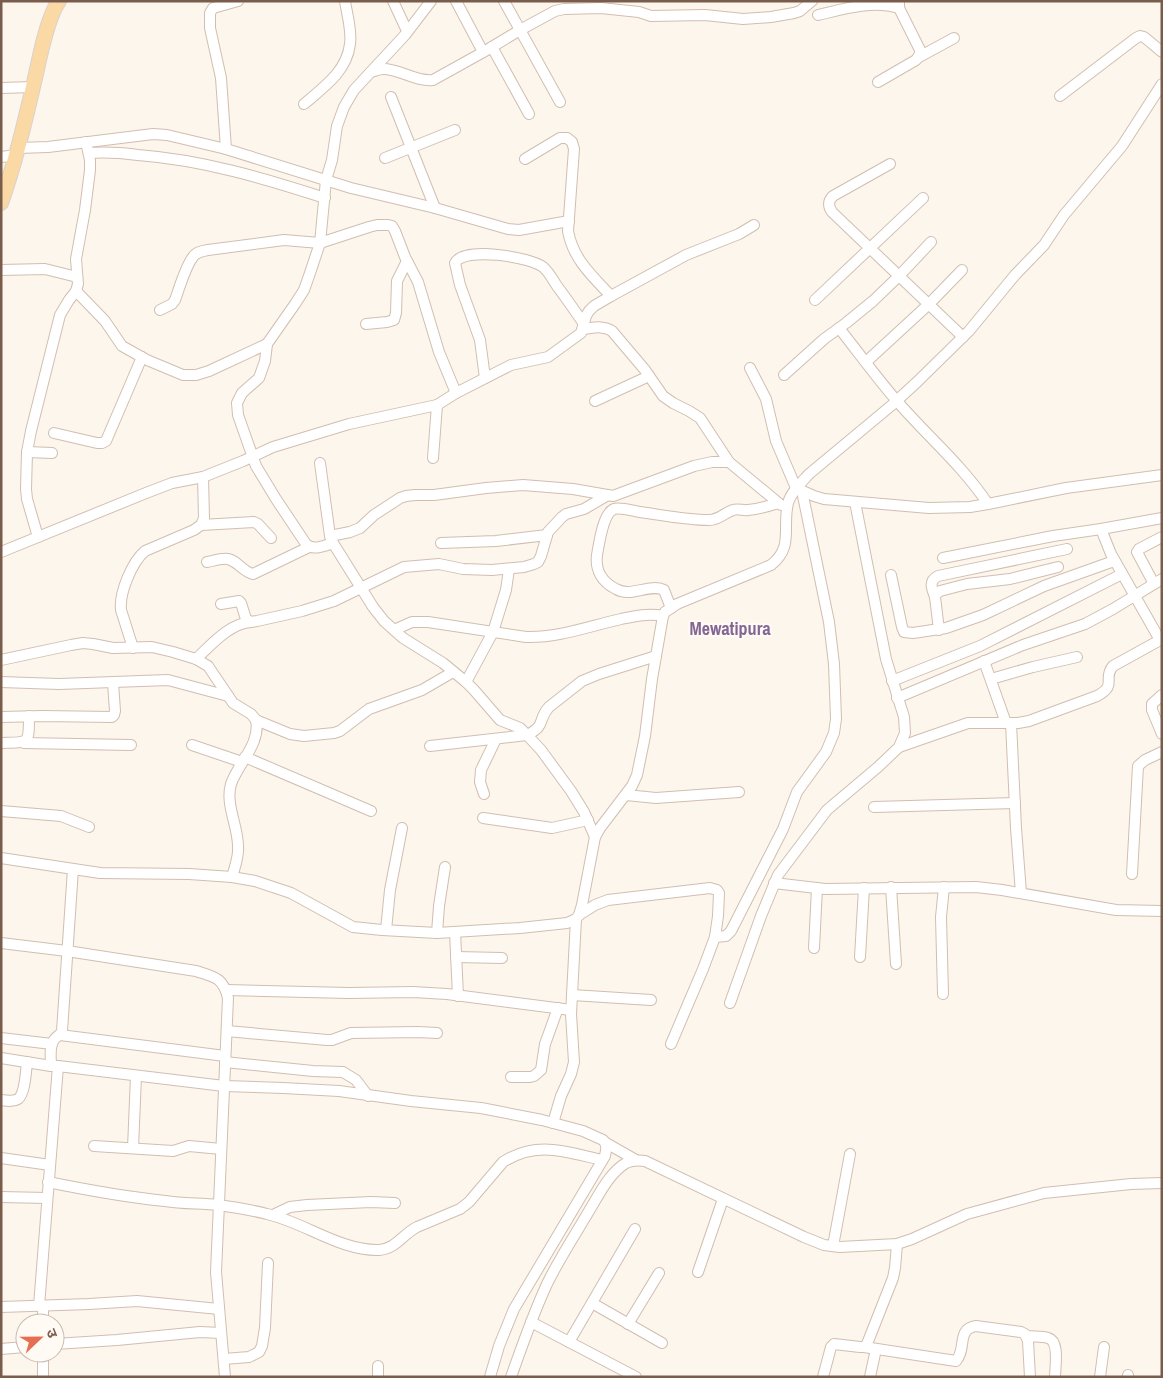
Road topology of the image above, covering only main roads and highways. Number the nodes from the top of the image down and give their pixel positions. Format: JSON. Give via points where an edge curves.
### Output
{"nodes":[{"id":1,"x":56,"y":3,"type":"edge"},
{"id":2,"x":1,"y":203,"type":"edge"}],
"edges":[{"from":1,"to":2,"type":"main road"}]}
